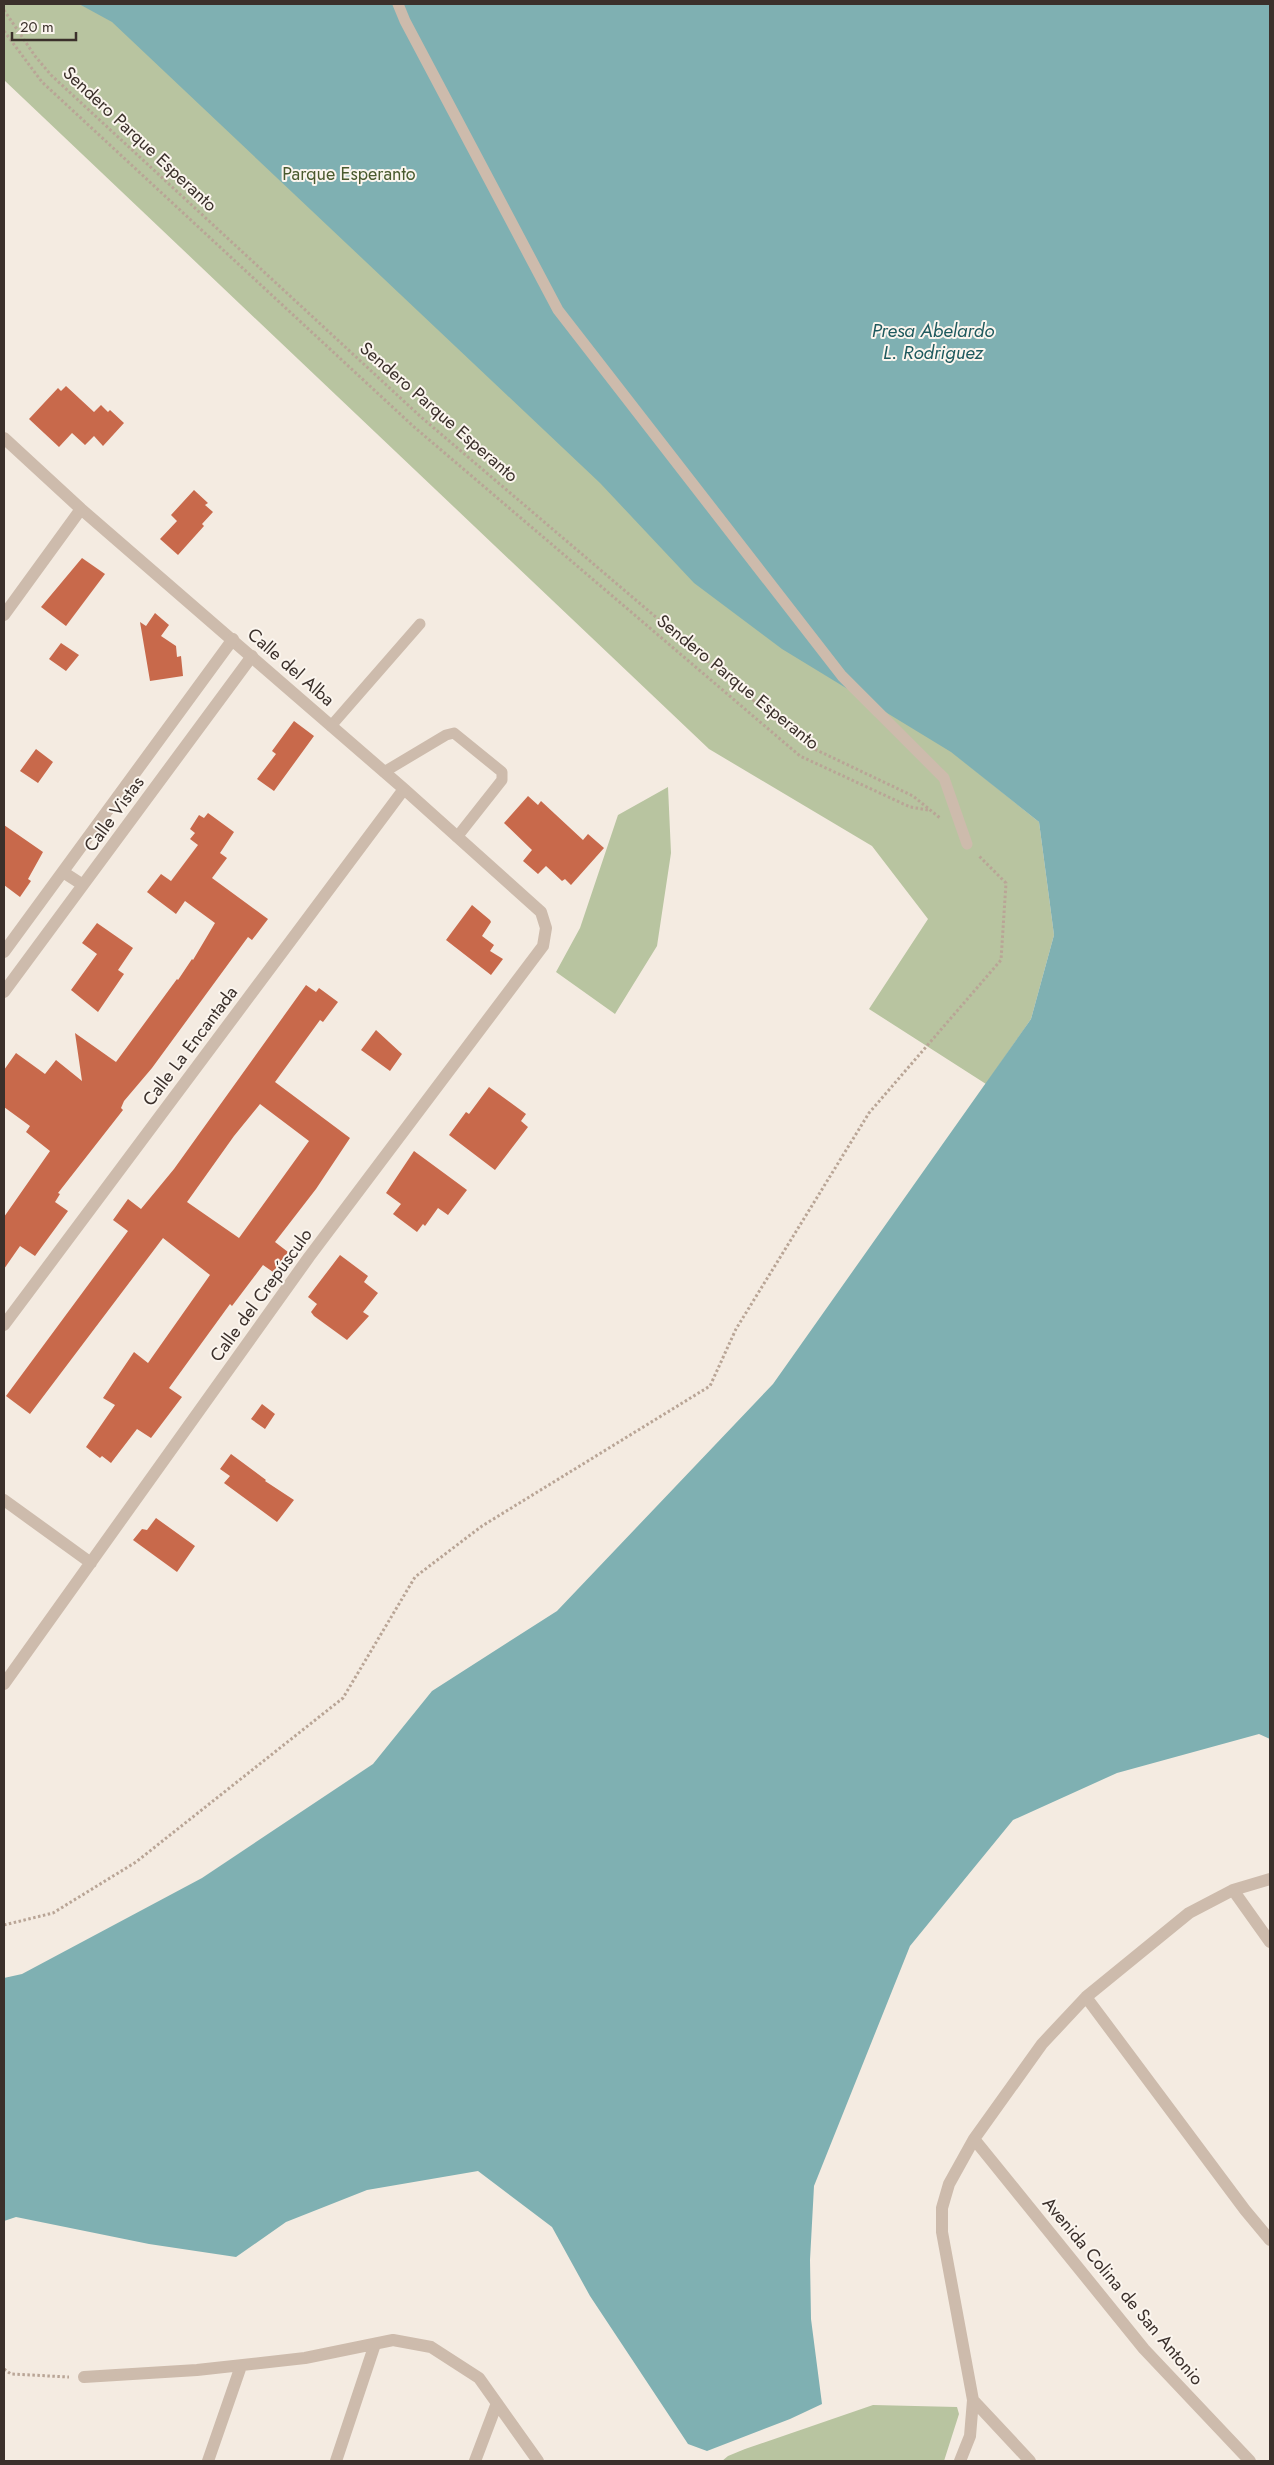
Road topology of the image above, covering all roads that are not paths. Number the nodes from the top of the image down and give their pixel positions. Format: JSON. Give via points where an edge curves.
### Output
{"nodes":[{"id":1,"x":398,"y":4,"type":"edge"},
{"id":2,"x":4,"y":438,"type":"edge"},
{"id":3,"x":81,"y":510,"type":"junction"},
{"id":4,"x":4,"y":615,"type":"edge"},
{"id":5,"x":420,"y":624,"type":"dead end"},
{"id":6,"x":233,"y":639,"type":"junction"},
{"id":7,"x":252,"y":656,"type":"junction"},
{"id":8,"x":331,"y":726,"type":"junction"},
{"id":9,"x":384,"y":772,"type":"junction"},
{"id":10,"x":404,"y":789,"type":"junction"},
{"id":11,"x":457,"y":837,"type":"junction"},
{"id":12,"x":967,"y":844,"type":"road end"},
{"id":13,"x":62,"y":872,"type":"junction"},
{"id":14,"x":83,"y":886,"type":"junction"},
{"id":15,"x":546,"y":928,"type":"joint"},
{"id":16,"x":4,"y":952,"type":"edge"},
{"id":17,"x":4,"y":992,"type":"edge"},
{"id":18,"x":4,"y":1325,"type":"edge"},
{"id":19,"x":4,"y":1500,"type":"edge"},
{"id":20,"x":91,"y":1563,"type":"junction"},
{"id":21,"x":4,"y":1684,"type":"edge"},
{"id":22,"x":1270,"y":1879,"type":"edge"},
{"id":23,"x":1232,"y":1890,"type":"junction"},
{"id":24,"x":1270,"y":1942,"type":"edge"},
{"id":25,"x":1086,"y":1997,"type":"junction"},
{"id":26,"x":974,"y":2139,"type":"junction"},
{"id":27,"x":1270,"y":2240,"type":"edge"},
{"id":28,"x":375,"y":2344,"type":"junction"},
{"id":29,"x":241,"y":2366,"type":"junction"},
{"id":30,"x":84,"y":2377,"type":"road end"},
{"id":31,"x":974,"y":2400,"type":"junction"},
{"id":32,"x":497,"y":2403,"type":"junction"},
{"id":33,"x":208,"y":2461,"type":"edge"},
{"id":34,"x":336,"y":2461,"type":"edge"},
{"id":35,"x":475,"y":2461,"type":"edge"},
{"id":36,"x":538,"y":2461,"type":"edge"},
{"id":37,"x":960,"y":2461,"type":"edge"},
{"id":38,"x":1030,"y":2461,"type":"edge"},
{"id":39,"x":1250,"y":2461,"type":"edge"}],
"edges":[{"from":1,"to":12,"type":"lane","via":[[558,310],[842,676],[944,778]]},
{"from":2,"to":3,"type":"street","name":"Calle del Alba"},
{"from":3,"to":4,"type":"street"},
{"from":3,"to":6,"type":"street","name":"Calle del Alba"},
{"from":5,"to":8,"type":"lane"},
{"from":6,"to":7,"type":"street","name":"Calle del Alba"},
{"from":6,"to":13,"type":"street","name":"Calle Vistas"},
{"from":7,"to":8,"type":"street","name":"Calle del Alba"},
{"from":7,"to":14,"type":"street","name":"Calle Vistas"},
{"from":8,"to":9,"type":"street","name":"Calle del Alba"},
{"from":9,"to":10,"type":"street","name":"Calle del Alba"},
{"from":9,"to":11,"type":"lane","via":[[454,733],[502,772],[502,780]]},
{"from":10,"to":11,"type":"street","name":"Calle del Alba"},
{"from":10,"to":18,"type":"street","name":"Calle La Encantada"},
{"from":11,"to":15,"type":"street","name":"Calle del Alba","via":[[541,912]]},
{"from":13,"to":14,"type":"street"},
{"from":13,"to":16,"type":"street","name":"Calle Vistas"},
{"from":14,"to":17,"type":"street","name":"Calle Vistas"},
{"from":15,"to":20,"type":"street","name":"Calle del Crepúsculo","via":[[543,946],[309,1257]]},
{"from":19,"to":20,"type":"street"},
{"from":20,"to":21,"type":"street","name":"Calle del Crepúsculo"},
{"from":22,"to":23,"type":"street"},
{"from":23,"to":24,"type":"street"},
{"from":23,"to":25,"type":"street","via":[[1189,1913]]},
{"from":25,"to":26,"type":"street","via":[[1042,2044]]},
{"from":25,"to":27,"type":"street"},
{"from":26,"to":31,"type":"street","via":[[949,2184],[942,2208],[942,2232]]},
{"from":26,"to":39,"type":"street","name":"Avenida Colina de San Antonio","via":[[1144,2349]]},
{"from":28,"to":29,"type":"street"},
{"from":28,"to":32,"type":"street","via":[[394,2340],[431,2348],[479,2378]]},
{"from":28,"to":34,"type":"street"},
{"from":29,"to":30,"type":"street"},
{"from":29,"to":33,"type":"street"},
{"from":31,"to":37,"type":"street","via":[[970,2436]]},
{"from":31,"to":38,"type":"street"},
{"from":32,"to":35,"type":"street"},
{"from":32,"to":36,"type":"street"}]}
